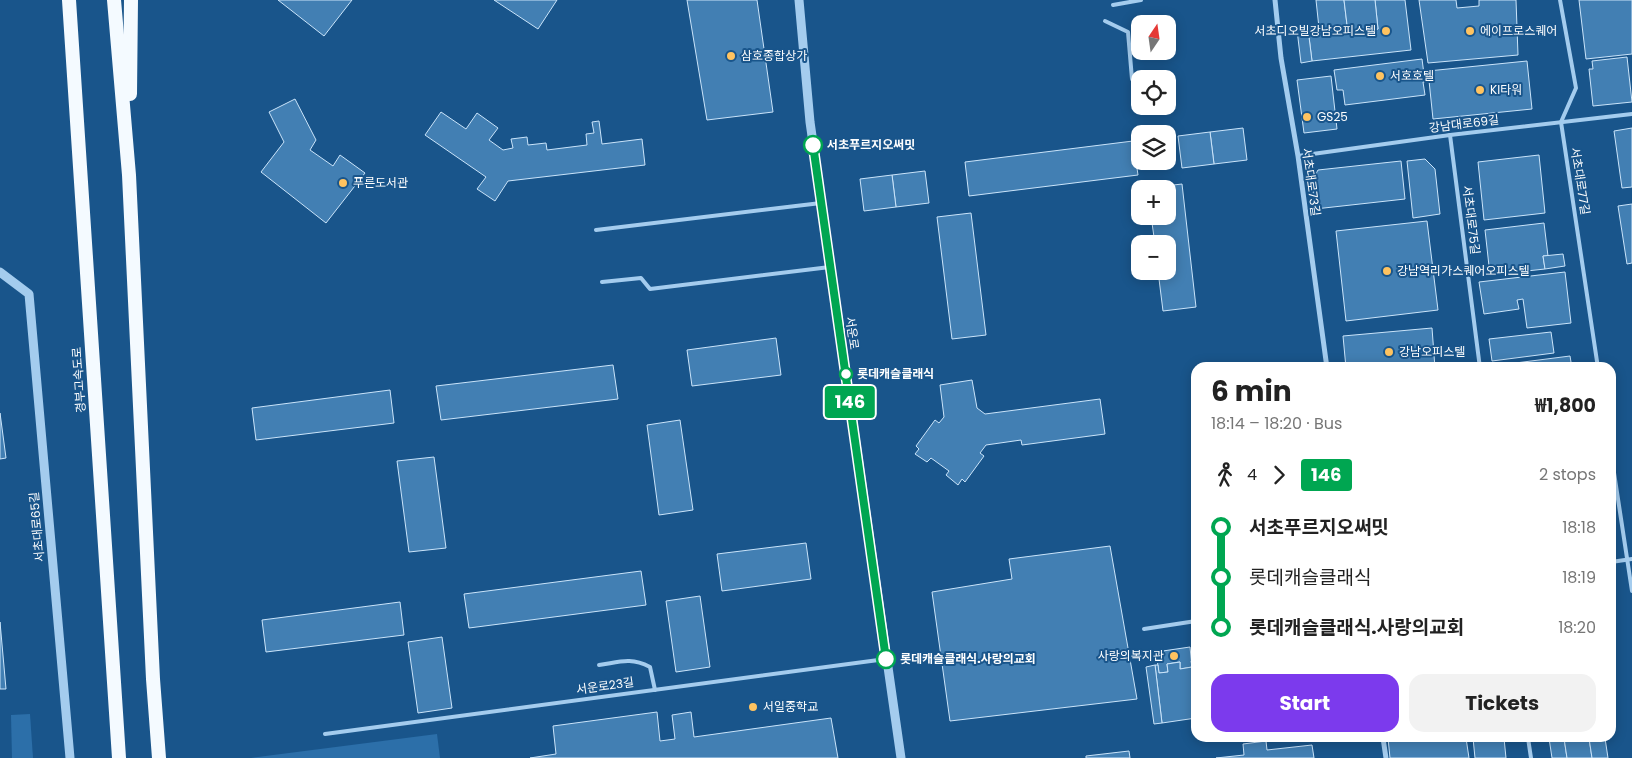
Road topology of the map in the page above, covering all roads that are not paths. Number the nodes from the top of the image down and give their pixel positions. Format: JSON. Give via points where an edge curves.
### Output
{"nodes":[{"id":1,"x":114,"y":0,"type":"edge"},
{"id":2,"x":131,"y":0,"type":"edge"},
{"id":3,"x":799,"y":0,"type":"edge"},
{"id":4,"x":1141,"y":0,"type":"edge"},
{"id":5,"x":1275,"y":0,"type":"edge"},
{"id":6,"x":1560,"y":0,"type":"edge"},
{"id":7,"x":69,"y":3,"type":"edge"},
{"id":8,"x":1113,"y":5,"type":"dead end"},
{"id":9,"x":1105,"y":21,"type":"dead end"},
{"id":10,"x":1131,"y":70,"type":"edge"},
{"id":11,"x":1632,"y":114,"type":"edge"},
{"id":12,"x":1561,"y":122,"type":"junction"},
{"id":13,"x":1450,"y":135,"type":"junction"},
{"id":14,"x":1298,"y":156,"type":"junction"},
{"id":15,"x":129,"y":175,"type":"junction"},
{"id":16,"x":821,"y":202,"type":"junction"},
{"id":17,"x":596,"y":230,"type":"dead end"},
{"id":18,"x":830,"y":267,"type":"junction"},
{"id":19,"x":0,"y":272,"type":"edge"},
{"id":20,"x":602,"y":282,"type":"dead end"},
{"id":21,"x":1326,"y":362,"type":"edge"},
{"id":22,"x":1479,"y":362,"type":"edge"},
{"id":23,"x":1597,"y":362,"type":"edge"},
{"id":24,"x":1616,"y":481,"type":"edge"},
{"id":25,"x":1630,"y":559,"type":"edge"},
{"id":26,"x":1616,"y":561,"type":"edge"},
{"id":27,"x":1632,"y":591,"type":"edge"},
{"id":28,"x":1191,"y":622,"type":"edge"},
{"id":29,"x":1144,"y":629,"type":"dead end"},
{"id":30,"x":886,"y":659,"type":"junction"},
{"id":31,"x":599,"y":665,"type":"dead end"},
{"id":32,"x":655,"y":690,"type":"junction"},
{"id":33,"x":326,"y":734,"type":"dead end"},
{"id":34,"x":1384,"y":742,"type":"edge"},
{"id":35,"x":1529,"y":742,"type":"edge"},
{"id":36,"x":70,"y":758,"type":"edge"},
{"id":37,"x":119,"y":758,"type":"edge"},
{"id":38,"x":159,"y":758,"type":"edge"},
{"id":39,"x":902,"y":758,"type":"edge"},
{"id":40,"x":1386,"y":758,"type":"edge"},
{"id":41,"x":1531,"y":758,"type":"edge"}],
"edges":[{"from":1,"to":15,"type":"highway"},
{"from":2,"to":15,"type":"highway"},
{"from":3,"to":16,"type":"street","name":"서운로"},
{"from":4,"to":8,"type":"lane"},
{"from":5,"to":14,"type":"street","name":"서초대로73길","via":[[1281,58]]},
{"from":6,"to":12,"type":"lane","via":[[1576,88]]},
{"from":7,"to":37,"type":"highway","name":"경부고속도로"},
{"from":9,"to":10,"type":"lane","via":[[1128,32]]},
{"from":11,"to":12,"type":"lane","name":"강남대로69길"},
{"from":12,"to":13,"type":"lane","name":"강남대로69길"},
{"from":12,"to":23,"type":"lane","name":"서초대로77길"},
{"from":13,"to":14,"type":"lane","name":"강남대로69길"},
{"from":13,"to":22,"type":"lane","name":"서초대로75길"},
{"from":14,"to":21,"type":"street","name":"서초대로73길"},
{"from":15,"to":38,"type":"highway"},
{"from":16,"to":17,"type":"lane"},
{"from":16,"to":18,"type":"street","name":"서운로"},
{"from":18,"to":20,"type":"lane","via":[[650,289],[640,278]]},
{"from":18,"to":30,"type":"street","name":"서운로"},
{"from":19,"to":36,"type":"street","name":"서초대로65길","via":[[29,294]]},
{"from":24,"to":25,"type":"lane"},
{"from":25,"to":26,"type":"lane"},
{"from":25,"to":27,"type":"lane"},
{"from":28,"to":29,"type":"lane"},
{"from":30,"to":32,"type":"lane","name":"서운로23길"},
{"from":30,"to":39,"type":"street","name":"서운로"},
{"from":31,"to":32,"type":"lane","via":[[632,660],[641,663],[650,668]]},
{"from":32,"to":33,"type":"lane","name":"서운로23길"},
{"from":34,"to":40,"type":"street"},
{"from":35,"to":41,"type":"lane"}]}
